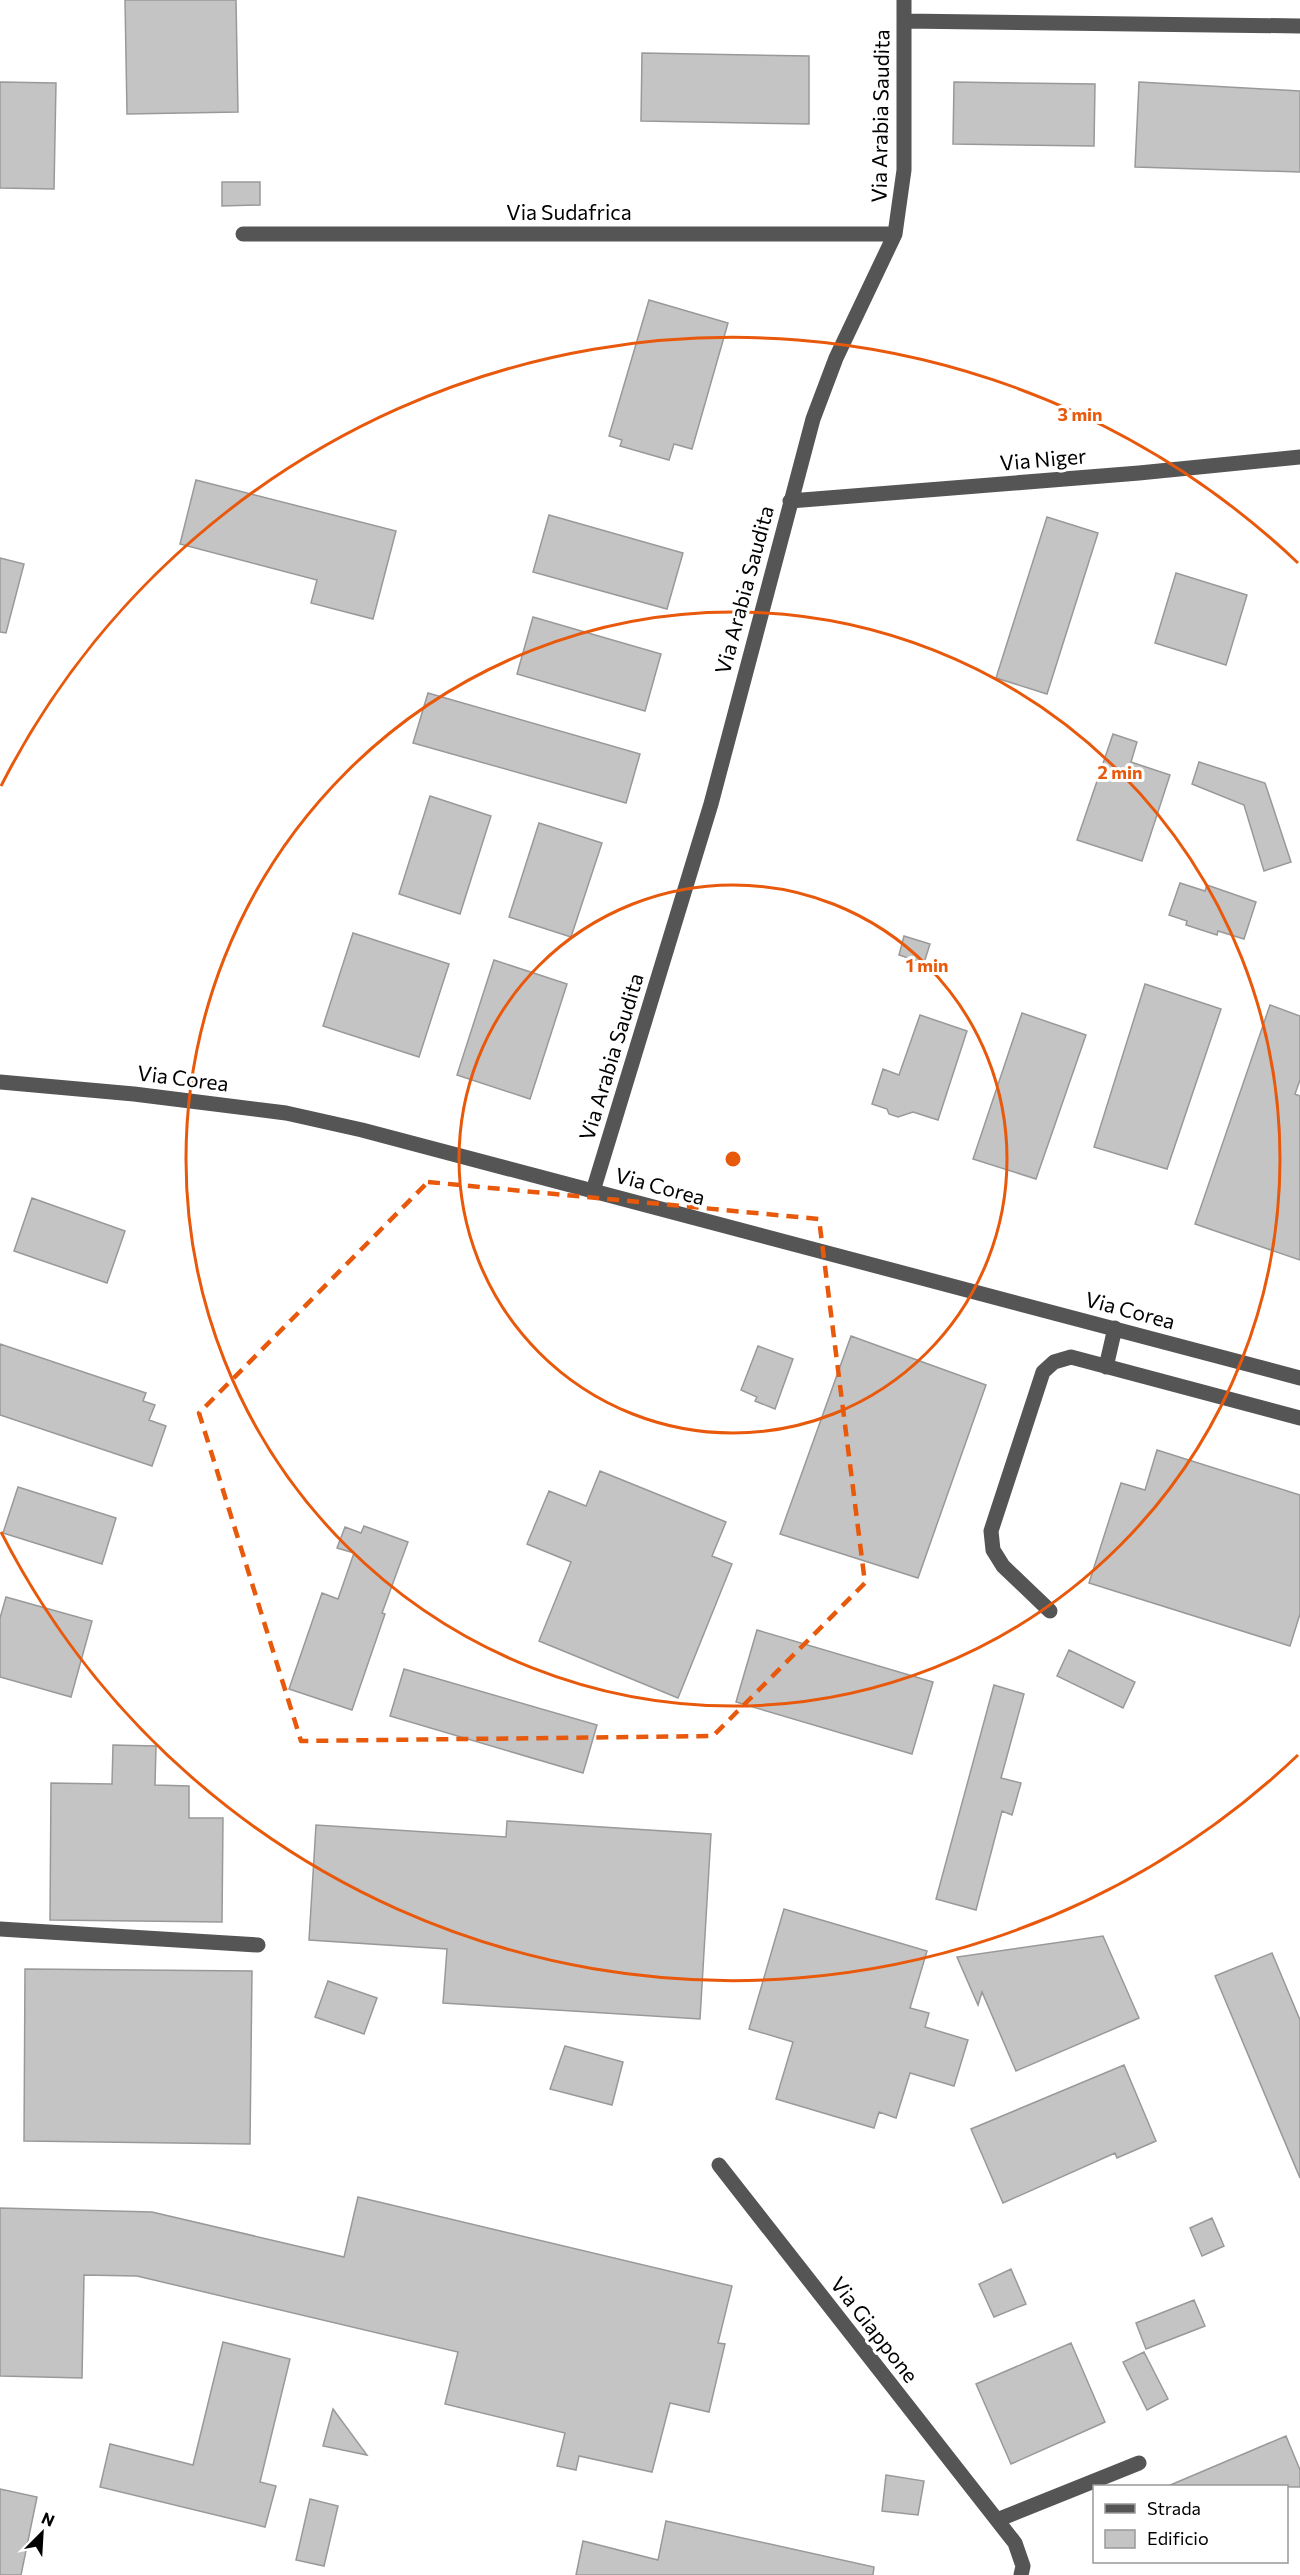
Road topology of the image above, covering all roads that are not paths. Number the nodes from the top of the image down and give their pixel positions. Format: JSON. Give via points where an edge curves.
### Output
{"nodes":[{"id":1,"x":904,"y":0,"type":"edge"},
{"id":2,"x":904,"y":21,"type":"junction"},
{"id":3,"x":1300,"y":26,"type":"edge"},
{"id":4,"x":243,"y":234,"type":"dead end"},
{"id":5,"x":895,"y":234,"type":"junction"},
{"id":6,"x":1300,"y":456,"type":"edge"},
{"id":7,"x":790,"y":501,"type":"junction"},
{"id":8,"x":0,"y":1082,"type":"edge"},
{"id":9,"x":593,"y":1191,"type":"junction"},
{"id":10,"x":1115,"y":1328,"type":"junction"},
{"id":11,"x":1106,"y":1367,"type":"junction"},
{"id":12,"x":1300,"y":1378,"type":"edge"},
{"id":13,"x":1300,"y":1418,"type":"edge"},
{"id":14,"x":1050,"y":1611,"type":"dead end"},
{"id":15,"x":0,"y":1929,"type":"edge"},
{"id":16,"x":258,"y":1945,"type":"dead end"},
{"id":17,"x":719,"y":2165,"type":"dead end"},
{"id":18,"x":1139,"y":2463,"type":"dead end"},
{"id":19,"x":997,"y":2520,"type":"junction"},
{"id":20,"x":1021,"y":2575,"type":"edge"}],
"edges":[{"from":1,"to":2,"type":"street","name":"Via Arabia Saudita"},
{"from":2,"to":3,"type":"street"},
{"from":2,"to":5,"type":"street","name":"Via Arabia Saudita","via":[[904,170]]},
{"from":4,"to":5,"type":"street","name":"Via Sudafrica"},
{"from":5,"to":7,"type":"street","name":"Via Arabia Saudita","via":[[836,358],[813,419]]},
{"from":6,"to":7,"type":"street","name":"Via Niger"},
{"from":7,"to":9,"type":"street","name":"Via Arabia Saudita","via":[[711,804]]},
{"from":8,"to":9,"type":"street","name":"Via Corea","via":[[286,1113]]},
{"from":9,"to":10,"type":"street","name":"Via Corea"},
{"from":10,"to":11,"type":"street"},
{"from":10,"to":12,"type":"street","name":"Via Corea"},
{"from":11,"to":13,"type":"street"},
{"from":11,"to":14,"type":"street","via":[[1071,1357],[1054,1362],[1043,1372],[991,1531],[993,1550],[1003,1566]]},
{"from":15,"to":16,"type":"street"},
{"from":17,"to":19,"type":"street","name":"Via Giappone"},
{"from":18,"to":19,"type":"street"},
{"from":19,"to":20,"type":"street","name":"Via Giappone","via":[[1015,2543],[1023,2566]]}]}
